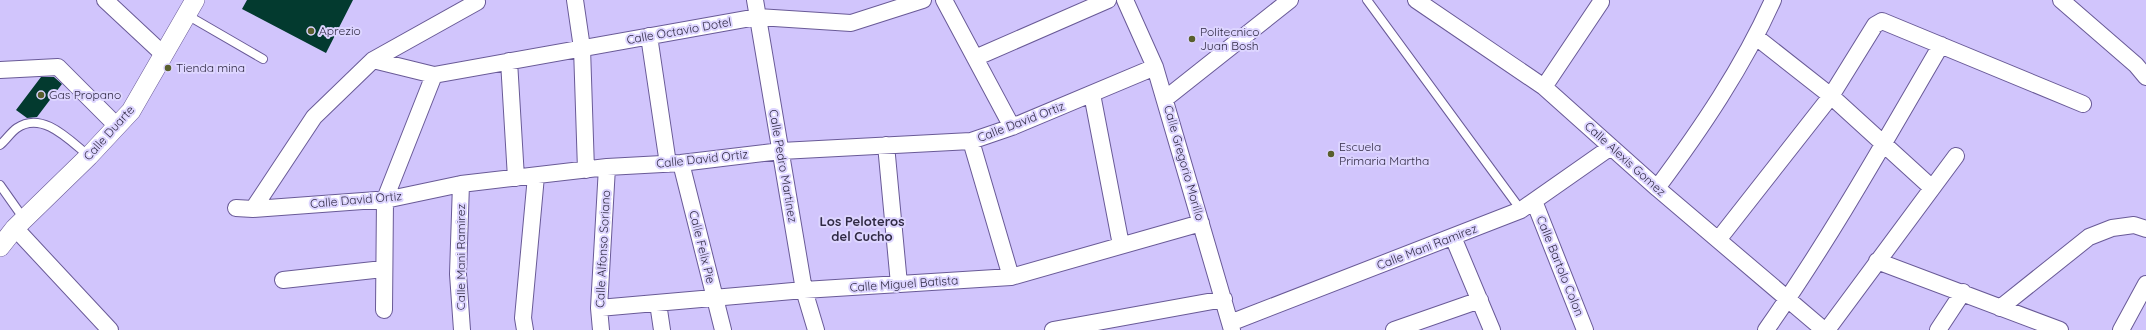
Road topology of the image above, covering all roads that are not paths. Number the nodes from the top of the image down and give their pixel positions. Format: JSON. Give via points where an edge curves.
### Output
{"nodes":[{"id":1,"x":105,"y":0,"type":"edge"},
{"id":2,"x":575,"y":0,"type":"edge"},
{"id":3,"x":755,"y":0,"type":"edge"},
{"id":4,"x":923,"y":0,"type":"edge"},
{"id":5,"x":944,"y":0,"type":"edge"},
{"id":6,"x":1108,"y":0,"type":"edge"},
{"id":7,"x":1125,"y":0,"type":"edge"},
{"id":8,"x":1290,"y":0,"type":"edge"},
{"id":9,"x":1367,"y":0,"type":"edge"},
{"id":10,"x":1416,"y":0,"type":"edge"},
{"id":11,"x":1773,"y":0,"type":"edge"},
{"id":12,"x":2061,"y":0,"type":"edge"},
{"id":13,"x":477,"y":2,"type":"dead end"},
{"id":14,"x":1601,"y":2,"type":"dead end"},
{"id":15,"x":1437,"y":6,"type":"edge"},
{"id":16,"x":191,"y":7,"type":"edge"},
{"id":17,"x":757,"y":17,"type":"junction"},
{"id":18,"x":649,"y":36,"type":"junction"},
{"id":19,"x":1756,"y":37,"type":"junction"},
{"id":20,"x":1941,"y":45,"type":"junction"},
{"id":21,"x":582,"y":48,"type":"junction"},
{"id":22,"x":164,"y":56,"type":"junction"},
{"id":23,"x":975,"y":58,"type":"junction"},
{"id":24,"x":263,"y":59,"type":"dead end"},
{"id":25,"x":373,"y":60,"type":"junction"},
{"id":26,"x":509,"y":61,"type":"junction"},
{"id":27,"x":1156,"y":67,"type":"junction"},
{"id":28,"x":0,"y":70,"type":"edge"},
{"id":29,"x":434,"y":75,"type":"junction"},
{"id":30,"x":2146,"y":77,"type":"edge"},
{"id":31,"x":1544,"y":87,"type":"junction"},
{"id":32,"x":1092,"y":94,"type":"junction"},
{"id":33,"x":1832,"y":96,"type":"junction"},
{"id":34,"x":1165,"y":99,"type":"junction"},
{"id":35,"x":2083,"y":104,"type":"dead end"},
{"id":36,"x":117,"y":126,"type":"junction"},
{"id":37,"x":1012,"y":127,"type":"junction"},
{"id":38,"x":971,"y":142,"type":"junction"},
{"id":39,"x":1884,"y":143,"type":"junction"},
{"id":40,"x":0,"y":145,"type":"edge"},
{"id":41,"x":886,"y":146,"type":"junction"},
{"id":42,"x":1611,"y":147,"type":"junction"},
{"id":43,"x":781,"y":151,"type":"junction"},
{"id":44,"x":89,"y":156,"type":"junction"},
{"id":45,"x":1956,"y":156,"type":"dead end"},
{"id":46,"x":674,"y":163,"type":"junction"},
{"id":47,"x":607,"y":168,"type":"junction"},
{"id":48,"x":586,"y":170,"type":"junction"},
{"id":49,"x":536,"y":176,"type":"junction"},
{"id":50,"x":516,"y":178,"type":"junction"},
{"id":51,"x":461,"y":184,"type":"junction"},
{"id":52,"x":0,"y":185,"type":"edge"},
{"id":53,"x":1657,"y":188,"type":"junction"},
{"id":54,"x":1932,"y":188,"type":"junction"},
{"id":55,"x":385,"y":200,"type":"junction"},
{"id":56,"x":1534,"y":201,"type":"junction"},
{"id":57,"x":236,"y":208,"type":"dead end"},
{"id":58,"x":253,"y":209,"type":"junction"},
{"id":59,"x":1521,"y":210,"type":"junction"},
{"id":60,"x":1201,"y":223,"type":"junction"},
{"id":61,"x":20,"y":224,"type":"junction"},
{"id":62,"x":2146,"y":229,"type":"edge"},
{"id":63,"x":1453,"y":237,"type":"junction"},
{"id":64,"x":1718,"y":240,"type":"junction"},
{"id":65,"x":0,"y":245,"type":"edge"},
{"id":66,"x":1121,"y":245,"type":"junction"},
{"id":67,"x":1877,"y":260,"type":"junction"},
{"id":68,"x":383,"y":269,"type":"junction"},
{"id":69,"x":1011,"y":277,"type":"junction"},
{"id":70,"x":283,"y":280,"type":"dead end"},
{"id":71,"x":899,"y":284,"type":"junction"},
{"id":72,"x":2146,"y":284,"type":"edge"},
{"id":73,"x":804,"y":290,"type":"junction"},
{"id":74,"x":1963,"y":292,"type":"junction"},
{"id":75,"x":714,"y":298,"type":"junction"},
{"id":76,"x":1224,"y":299,"type":"junction"},
{"id":77,"x":1788,"y":299,"type":"junction"},
{"id":78,"x":1480,"y":300,"type":"junction"},
{"id":79,"x":658,"y":303,"type":"junction"},
{"id":80,"x":599,"y":308,"type":"junction"},
{"id":81,"x":2000,"y":308,"type":"junction"},
{"id":82,"x":384,"y":310,"type":"dead end"},
{"id":83,"x":1231,"y":326,"type":"edge"},
{"id":84,"x":110,"y":330,"type":"edge"},
{"id":85,"x":462,"y":330,"type":"edge"},
{"id":86,"x":525,"y":330,"type":"edge"},
{"id":87,"x":601,"y":330,"type":"edge"},
{"id":88,"x":662,"y":330,"type":"edge"},
{"id":89,"x":723,"y":330,"type":"edge"},
{"id":90,"x":816,"y":330,"type":"edge"},
{"id":91,"x":1053,"y":330,"type":"edge"},
{"id":92,"x":1394,"y":330,"type":"edge"},
{"id":93,"x":1492,"y":330,"type":"edge"},
{"id":94,"x":1586,"y":330,"type":"edge"},
{"id":95,"x":1766,"y":330,"type":"edge"},
{"id":96,"x":1826,"y":330,"type":"edge"},
{"id":97,"x":1938,"y":330,"type":"edge"},
{"id":98,"x":2060,"y":330,"type":"edge"},
{"id":99,"x":2121,"y":330,"type":"edge"}],
"edges":[{"from":1,"to":22,"type":"street"},
{"from":2,"to":21,"type":"street"},
{"from":3,"to":17,"type":"street","name":"Calle Pedro Martinez"},
{"from":4,"to":17,"type":"street","name":"Calle Octavio Dotel","via":[[851,23]]},
{"from":5,"to":23,"type":"street"},
{"from":6,"to":23,"type":"street"},
{"from":7,"to":27,"type":"street","name":"Calle Gregorio Morillo"},
{"from":8,"to":34,"type":"street"},
{"from":9,"to":59,"type":"lane"},
{"from":10,"to":15,"type":"street","name":"Calle Alexis Gomez"},
{"from":11,"to":19,"type":"street"},
{"from":12,"to":30,"type":"street","via":[[2136,65]]},
{"from":13,"to":25,"type":"street"},
{"from":14,"to":31,"type":"street"},
{"from":15,"to":31,"type":"street","name":"Calle Alexis Gomez"},
{"from":16,"to":22,"type":"street","name":"Calle Duarte"},
{"from":16,"to":24,"type":"lane"},
{"from":17,"to":18,"type":"street","name":"Calle Octavio Dotel"},
{"from":17,"to":43,"type":"street","name":"Calle Pedro Martinez"},
{"from":18,"to":21,"type":"street","name":"Calle Octavio Dotel"},
{"from":18,"to":46,"type":"street","name":"Calle Felix Pie"},
{"from":19,"to":33,"type":"street"},
{"from":19,"to":53,"type":"street","via":[[1693,141]]},
{"from":20,"to":33,"type":"street","via":[[1882,21],[1875,25]]},
{"from":20,"to":35,"type":"street"},
{"from":20,"to":39,"type":"street"},
{"from":21,"to":26,"type":"street","name":"Calle Octavio Dotel"},
{"from":21,"to":48,"type":"street"},
{"from":22,"to":36,"type":"street","name":"Calle Duarte","via":[[131,111]]},
{"from":23,"to":37,"type":"street"},
{"from":25,"to":29,"type":"street"},
{"from":25,"to":58,"type":"street","via":[[314,118]]},
{"from":26,"to":29,"type":"street","name":"Calle Octavio Dotel"},
{"from":26,"to":50,"type":"street"},
{"from":27,"to":32,"type":"street","name":"Calle David Ortiz"},
{"from":27,"to":34,"type":"street","name":"Calle Gregorio Morillo"},
{"from":28,"to":36,"type":"street","via":[[58,67]]},
{"from":29,"to":55,"type":"street"},
{"from":31,"to":42,"type":"street","name":"Calle Alexis Gomez"},
{"from":32,"to":37,"type":"street","name":"Calle David Ortiz"},
{"from":32,"to":66,"type":"street"},
{"from":33,"to":39,"type":"street"},
{"from":33,"to":64,"type":"street"},
{"from":34,"to":60,"type":"street","name":"Calle Gregorio Morillo"},
{"from":36,"to":44,"type":"street","name":"Calle Duarte"},
{"from":37,"to":38,"type":"street","name":"Calle David Ortiz"},
{"from":38,"to":41,"type":"street","name":"Calle David Ortiz"},
{"from":38,"to":69,"type":"street"},
{"from":39,"to":54,"type":"street"},
{"from":39,"to":77,"type":"street"},
{"from":40,"to":44,"type":"lane","via":[[21,126],[39,124],[53,127]]},
{"from":41,"to":43,"type":"street","name":"Calle David Ortiz"},
{"from":41,"to":71,"type":"street"},
{"from":42,"to":53,"type":"street","name":"Calle Alexis Gomez"},
{"from":42,"to":56,"type":"street","name":"Calle Mani Ramirez"},
{"from":43,"to":46,"type":"street","name":"Calle David Ortiz"},
{"from":43,"to":73,"type":"street","name":"Calle Pedro Martinez"},
{"from":44,"to":61,"type":"street","name":"Calle Duarte"},
{"from":45,"to":54,"type":"street"},
{"from":46,"to":47,"type":"street","name":"Calle David Ortiz"},
{"from":46,"to":75,"type":"street","name":"Calle Felix Pie"},
{"from":47,"to":48,"type":"street","name":"Calle David Ortiz"},
{"from":47,"to":80,"type":"street","name":"Calle Alfonso Soriano"},
{"from":48,"to":49,"type":"street","name":"Calle David Ortiz"},
{"from":49,"to":50,"type":"street","name":"Calle David Ortiz"},
{"from":49,"to":86,"type":"street","via":[[523,318]]},
{"from":50,"to":51,"type":"street","name":"Calle David Ortiz"},
{"from":51,"to":55,"type":"street","name":"Calle David Ortiz"},
{"from":51,"to":85,"type":"street","name":"Calle Mani Ramirez","via":[[458,274]]},
{"from":52,"to":61,"type":"lane"},
{"from":53,"to":64,"type":"street","name":"Calle Alexis Gomez"},
{"from":54,"to":67,"type":"street"},
{"from":55,"to":58,"type":"street","name":"Calle David Ortiz"},
{"from":55,"to":68,"type":"street"},
{"from":56,"to":59,"type":"street","name":"Calle Mani Ramirez"},
{"from":56,"to":94,"type":"street","name":"Calle Bartolo Colon"},
{"from":57,"to":58,"type":"street","name":"Calle David Ortiz"},
{"from":59,"to":63,"type":"street","name":"Calle Mani Ramirez"},
{"from":60,"to":66,"type":"street","name":"Calle Miguel Batista"},
{"from":60,"to":76,"type":"street","name":"Calle Gregorio Morillo"},
{"from":61,"to":65,"type":"street","name":"Calle Duarte"},
{"from":61,"to":84,"type":"street"},
{"from":62,"to":81,"type":"street","via":[[2134,225],[2112,228],[2089,238]]},
{"from":63,"to":78,"type":"street"},
{"from":63,"to":83,"type":"street","name":"Calle Mani Ramirez"},
{"from":64,"to":77,"type":"street","name":"Calle Alexis Gomez"},
{"from":66,"to":69,"type":"street","name":"Calle Miguel Batista"},
{"from":67,"to":74,"type":"street"},
{"from":67,"to":96,"type":"street"},
{"from":68,"to":70,"type":"street"},
{"from":68,"to":82,"type":"street"},
{"from":69,"to":71,"type":"street","name":"Calle Miguel Batista"},
{"from":71,"to":73,"type":"street","name":"Calle Miguel Batista"},
{"from":72,"to":99,"type":"street"},
{"from":73,"to":75,"type":"street","name":"Calle Miguel Batista"},
{"from":73,"to":90,"type":"street","name":"Calle Pedro Martinez"},
{"from":74,"to":81,"type":"street"},
{"from":74,"to":97,"type":"street"},
{"from":75,"to":79,"type":"street","name":"Calle Miguel Batista"},
{"from":75,"to":89,"type":"street","name":"Calle Felix Pie"},
{"from":76,"to":83,"type":"street","name":"Calle Gregorio Morillo"},
{"from":76,"to":91,"type":"street"},
{"from":77,"to":95,"type":"street"},
{"from":77,"to":96,"type":"street","name":"Calle Alexis Gomez"},
{"from":78,"to":92,"type":"street"},
{"from":78,"to":93,"type":"street"},
{"from":79,"to":80,"type":"street","name":"Calle Miguel Batista"},
{"from":79,"to":88,"type":"street"},
{"from":80,"to":87,"type":"street","name":"Calle Alfonso Soriano"},
{"from":81,"to":98,"type":"street"}]}
